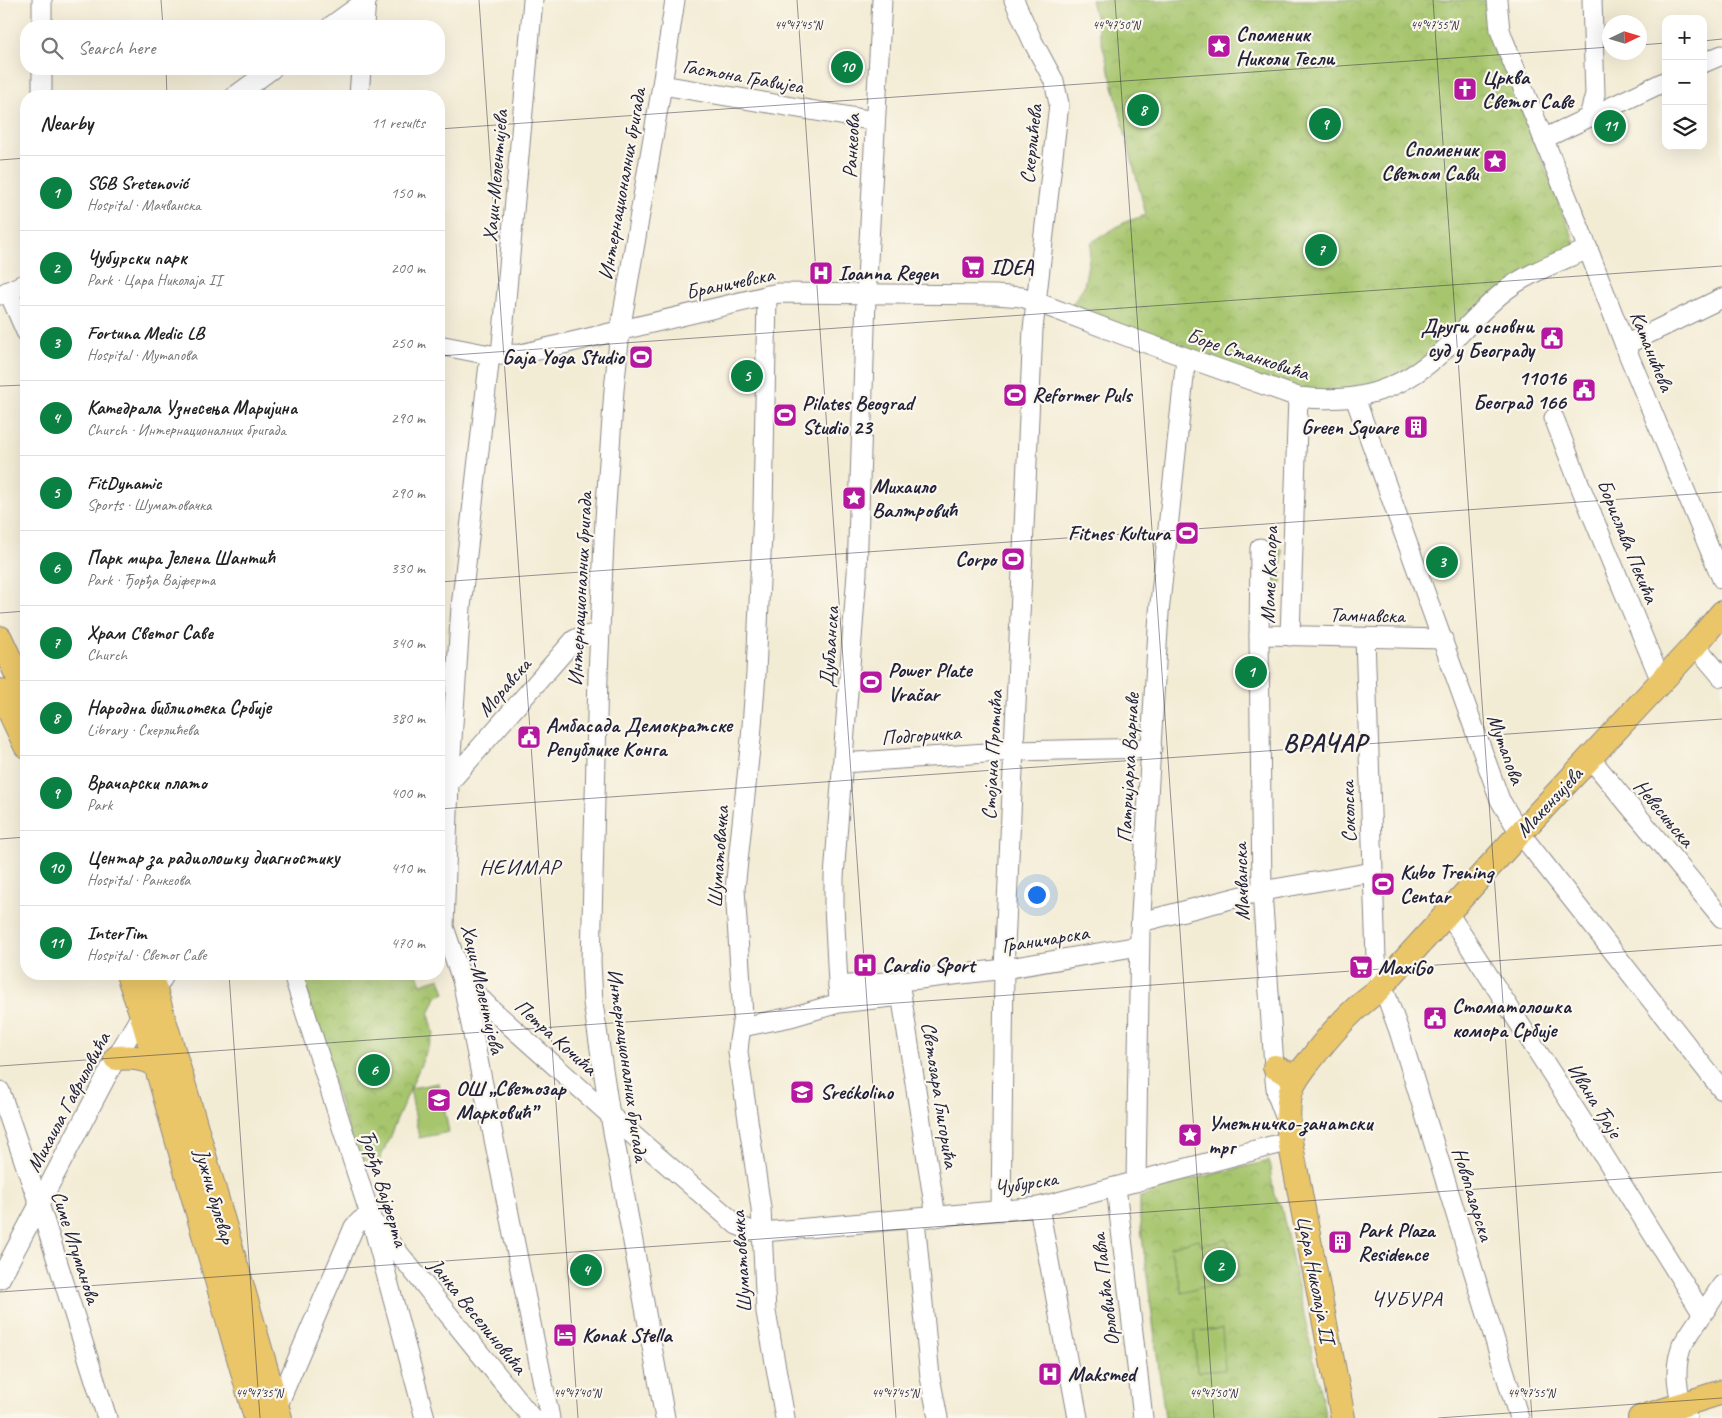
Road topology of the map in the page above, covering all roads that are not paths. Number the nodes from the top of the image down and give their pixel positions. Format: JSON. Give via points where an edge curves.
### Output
{"nodes":[{"id":1,"x":42,"y":0,"type":"edge"},
{"id":2,"x":367,"y":0,"type":"edge"},
{"id":3,"x":533,"y":0,"type":"edge"},
{"id":4,"x":675,"y":0,"type":"edge"},
{"id":5,"x":882,"y":0,"type":"edge"},
{"id":6,"x":1014,"y":0,"type":"edge"},
{"id":7,"x":1497,"y":0,"type":"edge"},
{"id":8,"x":1592,"y":0,"type":"edge"},
{"id":9,"x":42,"y":20,"type":"edge"},
{"id":10,"x":339,"y":20,"type":"edge"},
{"id":11,"x":365,"y":20,"type":"edge"},
{"id":12,"x":1722,"y":54,"type":"edge"},
{"id":13,"x":1707,"y":61,"type":"edge"},
{"id":14,"x":42,"y":75,"type":"edge"},
{"id":15,"x":264,"y":75,"type":"edge"},
{"id":16,"x":361,"y":75,"type":"edge"},
{"id":17,"x":1662,"y":83,"type":"edge"},
{"id":18,"x":662,"y":85,"type":"junction"},
{"id":19,"x":42,"y":90,"type":"edge"},
{"id":20,"x":244,"y":90,"type":"edge"},
{"id":21,"x":359,"y":90,"type":"edge"},
{"id":22,"x":1595,"y":94,"type":"junction"},
{"id":23,"x":1617,"y":104,"type":"junction"},
{"id":24,"x":1589,"y":117,"type":"junction"},
{"id":25,"x":875,"y":122,"type":"junction"},
{"id":26,"x":1543,"y":139,"type":"junction"},
{"id":27,"x":1588,"y":249,"type":"junction"},
{"id":28,"x":20,"y":286,"type":"edge"},
{"id":29,"x":4,"y":293,"type":"edge"},
{"id":30,"x":866,"y":294,"type":"junction"},
{"id":31,"x":767,"y":295,"type":"junction"},
{"id":32,"x":1722,"y":298,"type":"edge"},
{"id":33,"x":1036,"y":302,"type":"junction"},
{"id":34,"x":20,"y":321,"type":"edge"},
{"id":35,"x":620,"y":331,"type":"junction"},
{"id":36,"x":1625,"y":344,"type":"junction"},
{"id":37,"x":445,"y":346,"type":"edge"},
{"id":38,"x":495,"y":355,"type":"junction"},
{"id":39,"x":1186,"y":358,"type":"junction"},
{"id":40,"x":1298,"y":397,"type":"junction"},
{"id":41,"x":1355,"y":398,"type":"junction"},
{"id":42,"x":1554,"y":418,"type":"dead end"},
{"id":43,"x":1260,"y":548,"type":"dead end"},
{"id":44,"x":1722,"y":579,"type":"edge"},
{"id":45,"x":1722,"y":613,"type":"edge"},
{"id":46,"x":600,"y":633,"type":"junction"},
{"id":47,"x":1259,"y":635,"type":"junction"},
{"id":48,"x":1290,"y":636,"type":"junction"},
{"id":49,"x":0,"y":638,"type":"edge"},
{"id":50,"x":1365,"y":638,"type":"junction"},
{"id":51,"x":1443,"y":639,"type":"junction"},
{"id":52,"x":1694,"y":645,"type":"junction"},
{"id":53,"x":1722,"y":677,"type":"edge"},
{"id":54,"x":20,"y":681,"type":"edge"},
{"id":55,"x":1661,"y":681,"type":"junction"},
{"id":56,"x":0,"y":691,"type":"edge"},
{"id":57,"x":20,"y":733,"type":"edge"},
{"id":58,"x":1152,"y":748,"type":"junction"},
{"id":59,"x":1014,"y":751,"type":"junction"},
{"id":60,"x":1590,"y":758,"type":"junction"},
{"id":61,"x":843,"y":764,"type":"junction"},
{"id":62,"x":449,"y":783,"type":"junction"},
{"id":63,"x":1520,"y":834,"type":"junction"},
{"id":64,"x":445,"y":854,"type":"edge"},
{"id":65,"x":1373,"y":872,"type":"junction"},
{"id":66,"x":1262,"y":891,"type":"junction"},
{"id":67,"x":1448,"y":913,"type":"junction"},
{"id":68,"x":1722,"y":918,"type":"edge"},
{"id":69,"x":1140,"y":922,"type":"junction"},
{"id":70,"x":445,"y":935,"type":"edge"},
{"id":71,"x":1139,"y":946,"type":"junction"},
{"id":72,"x":1004,"y":969,"type":"junction"},
{"id":73,"x":130,"y":980,"type":"edge"},
{"id":74,"x":157,"y":980,"type":"edge"},
{"id":75,"x":157,"y":980,"type":"edge"},
{"id":76,"x":295,"y":980,"type":"edge"},
{"id":77,"x":462,"y":980,"type":"junction"},
{"id":78,"x":1379,"y":988,"type":"junction"},
{"id":79,"x":900,"y":989,"type":"junction"},
{"id":80,"x":838,"y":994,"type":"junction"},
{"id":81,"x":142,"y":1015,"type":"junction"},
{"id":82,"x":742,"y":1027,"type":"junction"},
{"id":83,"x":116,"y":1058,"type":"junction"},
{"id":84,"x":156,"y":1064,"type":"junction"},
{"id":85,"x":1275,"y":1068,"type":"junction"},
{"id":86,"x":1302,"y":1071,"type":"junction"},
{"id":87,"x":1722,"y":1090,"type":"edge"},
{"id":88,"x":0,"y":1091,"type":"edge"},
{"id":89,"x":610,"y":1115,"type":"junction"},
{"id":90,"x":1289,"y":1133,"type":"junction"},
{"id":91,"x":1136,"y":1182,"type":"junction"},
{"id":92,"x":1116,"y":1187,"type":"junction"},
{"id":93,"x":40,"y":1205,"type":"junction"},
{"id":94,"x":1039,"y":1207,"type":"junction"},
{"id":95,"x":1001,"y":1211,"type":"junction"},
{"id":96,"x":936,"y":1217,"type":"junction"},
{"id":97,"x":371,"y":1218,"type":"junction"},
{"id":98,"x":915,"y":1219,"type":"junction"},
{"id":99,"x":763,"y":1232,"type":"junction"},
{"id":100,"x":0,"y":1279,"type":"edge"},
{"id":101,"x":1722,"y":1286,"type":"edge"},
{"id":102,"x":1702,"y":1313,"type":"junction"},
{"id":103,"x":1722,"y":1392,"type":"edge"},
{"id":104,"x":1684,"y":1411,"type":"edge"},
{"id":105,"x":271,"y":1414,"type":"edge"},
{"id":106,"x":107,"y":1418,"type":"edge"},
{"id":107,"x":425,"y":1418,"type":"edge"},
{"id":108,"x":532,"y":1418,"type":"edge"},
{"id":109,"x":550,"y":1418,"type":"edge"},
{"id":110,"x":666,"y":1418,"type":"edge"},
{"id":111,"x":785,"y":1418,"type":"edge"},
{"id":112,"x":938,"y":1418,"type":"edge"},
{"id":113,"x":1078,"y":1418,"type":"edge"},
{"id":114,"x":1143,"y":1418,"type":"edge"},
{"id":115,"x":1343,"y":1418,"type":"edge"},
{"id":116,"x":1519,"y":1418,"type":"edge"},
{"id":117,"x":1640,"y":1418,"type":"edge"}],
"edges":[{"from":1,"to":9,"type":"street"},
{"from":2,"to":10,"type":"street"},
{"from":2,"to":11,"type":"street"},
{"from":3,"to":38,"type":"street","name":"Хаџи-Мелентијева"},
{"from":4,"to":18,"type":"street","name":"Интернационалних бригада"},
{"from":5,"to":25,"type":"street","name":"Ранкеова"},
{"from":6,"to":33,"type":"street","name":"Скерлићева","via":[[1054,81],[1059,104]]},
{"from":7,"to":26,"type":"street","name":"Катанићева","via":[[1502,38]]},
{"from":8,"to":22,"type":"street"},
{"from":12,"to":13,"type":"street"},
{"from":14,"to":19,"type":"street"},
{"from":15,"to":20,"type":"street"},
{"from":16,"to":21,"type":"street"},
{"from":17,"to":23,"type":"street"},
{"from":18,"to":25,"type":"street","name":"Гастона Гравијеа"},
{"from":18,"to":35,"type":"street","name":"Интернационалних бригада"},
{"from":22,"to":23,"type":"street","via":[[1607,103]]},
{"from":22,"to":24,"type":"street"},
{"from":23,"to":24,"type":"street"},
{"from":24,"to":26,"type":"street"},
{"from":25,"to":30,"type":"street","name":"Ранкеова"},
{"from":26,"to":27,"type":"street","name":"Катанићева"},
{"from":27,"to":36,"type":"street","name":"Катанићева"},
{"from":27,"to":41,"type":"street","name":"Боре Станковића","via":[[1508,288],[1428,364],[1411,376],[1380,391]]},
{"from":28,"to":29,"type":"street"},
{"from":29,"to":34,"type":"street"},
{"from":30,"to":31,"type":"street","name":"Браничевска"},
{"from":30,"to":33,"type":"street","name":"Браничевска","via":[[995,295]]},
{"from":30,"to":61,"type":"street","name":"Дубљанска","via":[[857,573]]},
{"from":31,"to":35,"type":"street","name":"Браничевска"},
{"from":31,"to":82,"type":"street","name":"Шуматовачка","via":[[756,673],[735,889]]},
{"from":32,"to":36,"type":"street"},
{"from":33,"to":39,"type":"street","name":"Боре Станковића"},
{"from":33,"to":59,"type":"street","name":"Стојана Протића"},
{"from":35,"to":38,"type":"street","name":"Браничевска","via":[[540,350]]},
{"from":35,"to":46,"type":"street","name":"Интернационалних бригада","via":[[605,519]]},
{"from":36,"to":44,"type":"street","name":"Катанићева"},
{"from":37,"to":38,"type":"street","name":"Браничевска"},
{"from":38,"to":62,"type":"street","name":"Хаџи-Мелентијева","via":[[461,607]]},
{"from":39,"to":40,"type":"street","name":"Боре Станковића"},
{"from":39,"to":58,"type":"street","name":"Патријарха Варнаве","via":[[1160,612]]},
{"from":40,"to":41,"type":"street","name":"Боре Станковића"},
{"from":40,"to":48,"type":"street","name":"Моме Капора"},
{"from":41,"to":51,"type":"street","name":"Мутапова"},
{"from":42,"to":55,"type":"street","name":"Борислава Пекића"},
{"from":43,"to":47,"type":"street","name":"Моме Капора"},
{"from":45,"to":52,"type":"main road","name":"Макензијева"},
{"from":46,"to":62,"type":"street","name":"Моравска","via":[[574,640]]},
{"from":46,"to":89,"type":"street","name":"Интернационалних бригада","via":[[591,982]]},
{"from":47,"to":48,"type":"street","name":"Моме Капора"},
{"from":47,"to":66,"type":"street","name":"Мачванска"},
{"from":48,"to":50,"type":"street","name":"Тамнавска"},
{"from":49,"to":54,"type":"main road"},
{"from":50,"to":51,"type":"street","name":"Тамнавска"},
{"from":50,"to":65,"type":"street","name":"Соколска"},
{"from":51,"to":63,"type":"street","name":"Мутапова","via":[[1500,800]]},
{"from":52,"to":53,"type":"street"},
{"from":52,"to":55,"type":"main road","name":"Макензијева"},
{"from":55,"to":60,"type":"main road","name":"Макензијева"},
{"from":56,"to":57,"type":"main road"},
{"from":58,"to":59,"type":"street","name":"Подгоричка"},
{"from":58,"to":69,"type":"street","name":"Патријарха Варнаве"},
{"from":59,"to":61,"type":"street","name":"Подгоричка"},
{"from":59,"to":72,"type":"street","name":"Стојана Протића"},
{"from":60,"to":63,"type":"main road","name":"Макензијева"},
{"from":60,"to":68,"type":"street","name":"Невесињска"},
{"from":61,"to":80,"type":"street","name":"Дубљанска","via":[[834,877]]},
{"from":62,"to":64,"type":"street","name":"Хаџи-Мелентијева"},
{"from":63,"to":67,"type":"main road","name":"Макензијева"},
{"from":63,"to":87,"type":"street","name":"Мутапова"},
{"from":65,"to":66,"type":"street"},
{"from":65,"to":78,"type":"street","name":"Соколска"},
{"from":66,"to":69,"type":"street"},
{"from":66,"to":85,"type":"street","name":"Мачванска"},
{"from":67,"to":78,"type":"main road","name":"Макензијева"},
{"from":67,"to":102,"type":"street","name":"Ивана Ђаје"},
{"from":69,"to":71,"type":"street","name":"Патријарха Варнаве"},
{"from":70,"to":77,"type":"street","name":"Хаџи-Мелентијева"},
{"from":71,"to":72,"type":"street","name":"Граничарска"},
{"from":71,"to":91,"type":"street","name":"Патријарха Варнаве"},
{"from":72,"to":79,"type":"street","name":"Граничарска"},
{"from":72,"to":95,"type":"street","name":"Стојана Протића"},
{"from":73,"to":81,"type":"main road","name":"Јужни булевар"},
{"from":74,"to":81,"type":"street","name":"Михаила Гавриловића"},
{"from":75,"to":105,"type":"main road","name":"Јужни булевар"},
{"from":76,"to":97,"type":"street","name":"Ђорђа Вајферта"},
{"from":77,"to":89,"type":"street","name":"Петра Кочића"},
{"from":77,"to":109,"type":"street","name":"Хаџи-Мелентијева"},
{"from":78,"to":86,"type":"main road","name":"Макензијева","via":[[1330,1034]]},
{"from":78,"to":90,"type":"main road","name":"Макензијева","via":[[1366,1016],[1325,1067]]},
{"from":78,"to":116,"type":"street","name":"Новопазарска","via":[[1402,1040]]},
{"from":79,"to":80,"type":"street","name":"Граничарска"},
{"from":79,"to":96,"type":"street","name":"Светозара Глигорића"},
{"from":80,"to":82,"type":"street","name":"Граничарска","via":[[791,1016]]},
{"from":81,"to":83,"type":"street","name":"Михаила Гавриловића"},
{"from":81,"to":84,"type":"main road","name":"Јужни булевар"},
{"from":82,"to":99,"type":"street","name":"Шуматовачка","via":[[738,1052]]},
{"from":83,"to":84,"type":"main road","via":[[146,1059]]},
{"from":83,"to":93,"type":"street","name":"Михаила Гавриловића"},
{"from":84,"to":105,"type":"main road","name":"Јужни булевар"},
{"from":85,"to":86,"type":"main road","via":[[1289,1074]]},
{"from":85,"to":90,"type":"street","name":"Мачванска","via":[[1277,1095]]},
{"from":86,"to":90,"type":"main road","name":"Макензијева","via":[[1291,1091]]},
{"from":88,"to":93,"type":"street","name":"Симе Игуманова"},
{"from":89,"to":99,"type":"street","name":"Петра Кочића","via":[[737,1225]]},
{"from":89,"to":110,"type":"street","name":"Интернационалних бригада"},
{"from":90,"to":91,"type":"street","name":"Чубурска"},
{"from":90,"to":115,"type":"main road","name":"Цара Николаја II"},
{"from":91,"to":92,"type":"street","name":"Чубурска"},
{"from":92,"to":94,"type":"street","name":"Чубурска"},
{"from":92,"to":114,"type":"street","name":"Орловића Павла"},
{"from":93,"to":100,"type":"street","name":"Михаила Гавриловића"},
{"from":93,"to":106,"type":"street","name":"Симе Игуманова"},
{"from":94,"to":95,"type":"street","name":"Чубурска"},
{"from":94,"to":113,"type":"street"},
{"from":95,"to":96,"type":"street","name":"Чубурска"},
{"from":96,"to":98,"type":"street","name":"Чубурска"},
{"from":97,"to":105,"type":"street","via":[[361,1220],[354,1227]]},
{"from":97,"to":107,"type":"street","name":"Ђорђа Вајферта"},
{"from":97,"to":108,"type":"street","name":"Јанка Веселиновића"},
{"from":98,"to":99,"type":"street","name":"Чубурска"},
{"from":98,"to":112,"type":"street","via":[[930,1377]]},
{"from":99,"to":111,"type":"street","name":"Шуматовачка","via":[[766,1312]]},
{"from":101,"to":102,"type":"street"},
{"from":102,"to":104,"type":"street","via":[[1682,1344],[1677,1360],[1676,1378]]},
{"from":103,"to":104,"type":"main road"},
{"from":104,"to":117,"type":"main road"}]}
